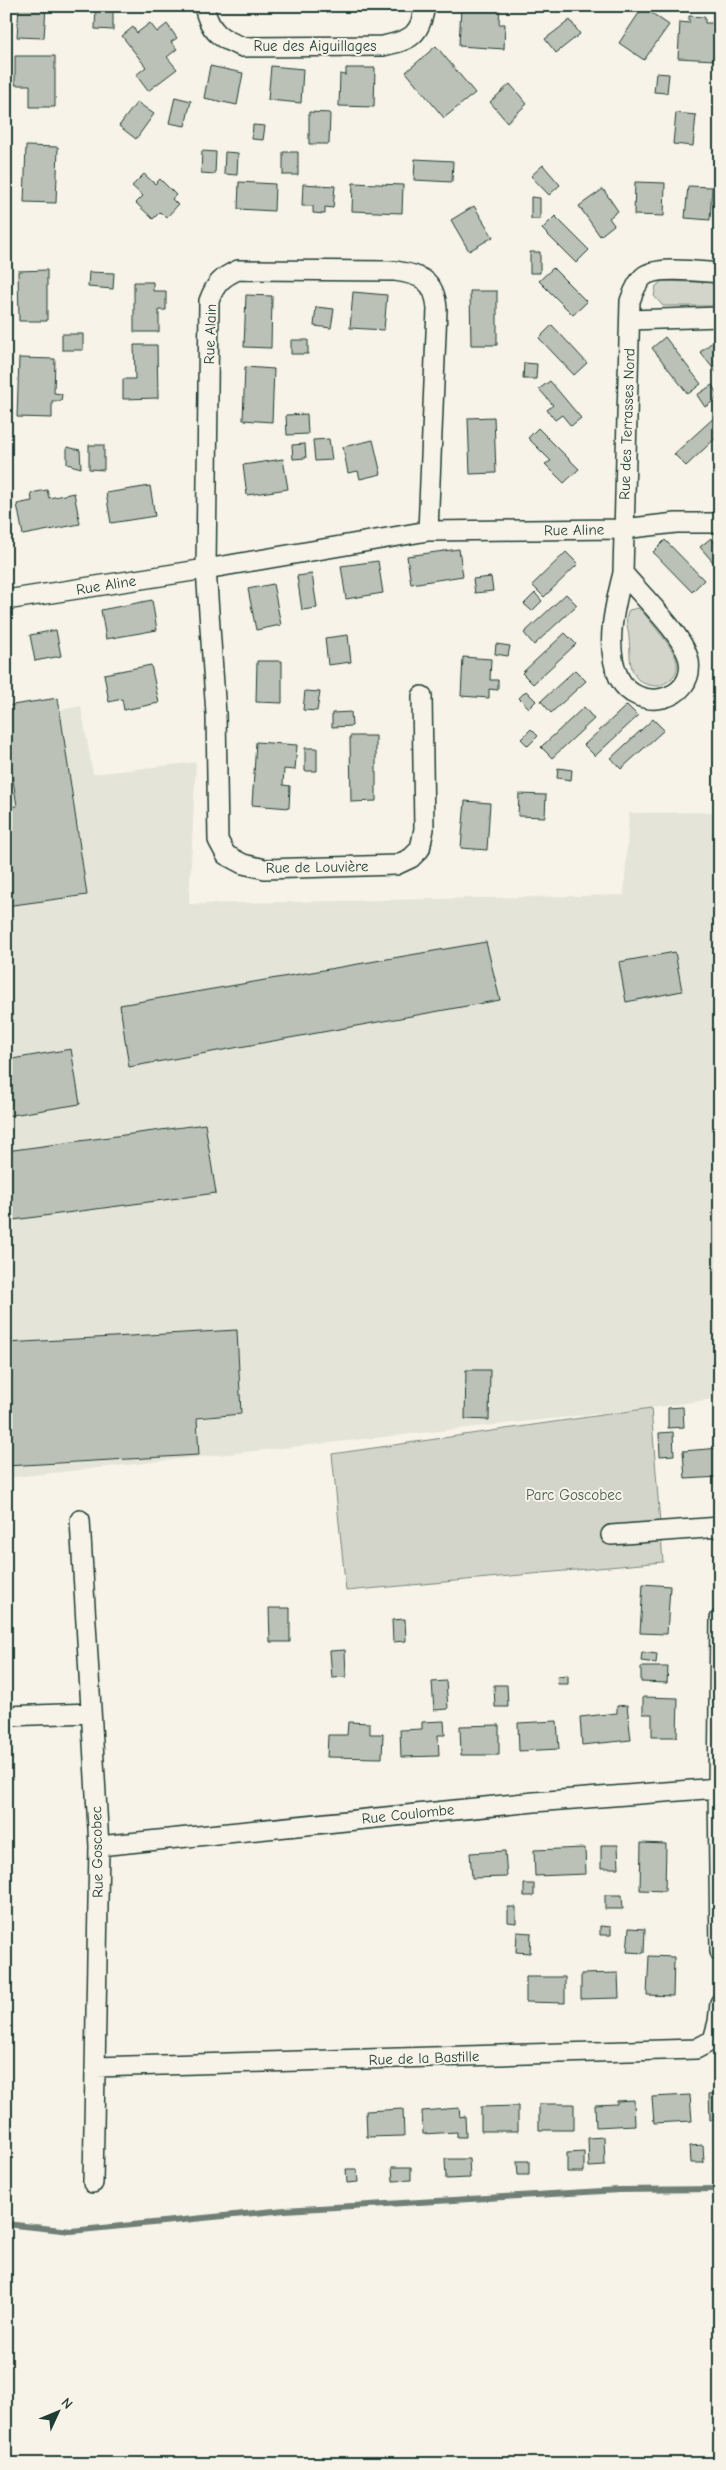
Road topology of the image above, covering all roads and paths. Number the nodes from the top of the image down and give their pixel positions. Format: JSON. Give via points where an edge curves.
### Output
{"nodes":[{"id":1,"x":204,"y":6,"type":"edge"},
{"id":2,"x":425,"y":6,"type":"edge"},
{"id":3,"x":720,"y":273,"type":"edge"},
{"id":4,"x":720,"y":318,"type":"edge"},
{"id":5,"x":630,"y":320,"type":"junction"},
{"id":6,"x":720,"y":522,"type":"edge"},
{"id":7,"x":624,"y":529,"type":"junction"},
{"id":8,"x":428,"y":531,"type":"junction"},
{"id":9,"x":206,"y":570,"type":"junction"},
{"id":10,"x":623,"y":573,"type":"junction"},
{"id":11,"x":6,"y":600,"type":"edge"},
{"id":12,"x":422,"y":696,"type":"dead end"},
{"id":13,"x":80,"y":1520,"type":"dead end"},
{"id":14,"x":720,"y":1527,"type":"edge"},
{"id":15,"x":611,"y":1535,"type":"dead end"},
{"id":16,"x":720,"y":1619,"type":"edge"},
{"id":17,"x":91,"y":1713,"type":"junction"},
{"id":18,"x":6,"y":1716,"type":"edge"},
{"id":19,"x":718,"y":1788,"type":"junction"},
{"id":20,"x":99,"y":1846,"type":"junction"},
{"id":21,"x":720,"y":1952,"type":"edge"},
{"id":22,"x":720,"y":2003,"type":"edge"},
{"id":23,"x":96,"y":2067,"type":"junction"},
{"id":24,"x":93,"y":2183,"type":"dead end"}],
"edges":[{"from":1,"to":2,"type":"street","name":"Rue des Aiguillages","via":[[207,23],[217,34],[243,47],[383,46],[403,42],[414,35],[422,22]]},
{"from":3,"to":5,"type":"street","name":"Rue des Terrasses Nord","via":[[659,270],[644,276],[630,301]]},
{"from":4,"to":5,"type":"street"},
{"from":5,"to":7,"type":"street","name":"Rue des Terrasses Nord"},
{"from":6,"to":7,"type":"street","name":"Rue Aline"},
{"from":7,"to":8,"type":"street","name":"Rue Aline"},
{"from":7,"to":10,"type":"street","name":"Rue des Terrasses Nord"},
{"from":8,"to":9,"type":"street"},
{"from":8,"to":9,"type":"street","name":"Rue Alain","via":[[438,309],[436,296],[428,282],[414,274],[395,271],[238,270],[225,275],[215,286],[209,301]]},
{"from":9,"to":11,"type":"street","name":"Rue Aline"},
{"from":9,"to":12,"type":"street","name":"Rue de Louvière","via":[[216,714],[218,840],[226,855],[243,864],[265,868],[396,865],[411,858],[420,849],[424,829]]},
{"from":10,"to":10,"type":"street","name":"Rue des Terrasses Nord","via":[[612,634],[617,670],[629,692],[645,699],[662,700],[678,691],[687,677],[689,662],[682,643]]},
{"from":13,"to":17,"type":"street","name":"Rue Goscobec"},
{"from":14,"to":15,"type":"street"},
{"from":16,"to":19,"type":"street"},
{"from":17,"to":18,"type":"street"},
{"from":17,"to":20,"type":"street","name":"Rue Goscobec"},
{"from":19,"to":20,"type":"street","name":"Rue Coulombe","via":[[534,1802]]},
{"from":19,"to":21,"type":"street"},
{"from":20,"to":23,"type":"street","name":"Rue Goscobec"},
{"from":22,"to":23,"type":"street","name":"Rue de la Bastille","via":[[713,2040],[696,2049]]},
{"from":23,"to":24,"type":"street","name":"Rue Goscobec"}]}
